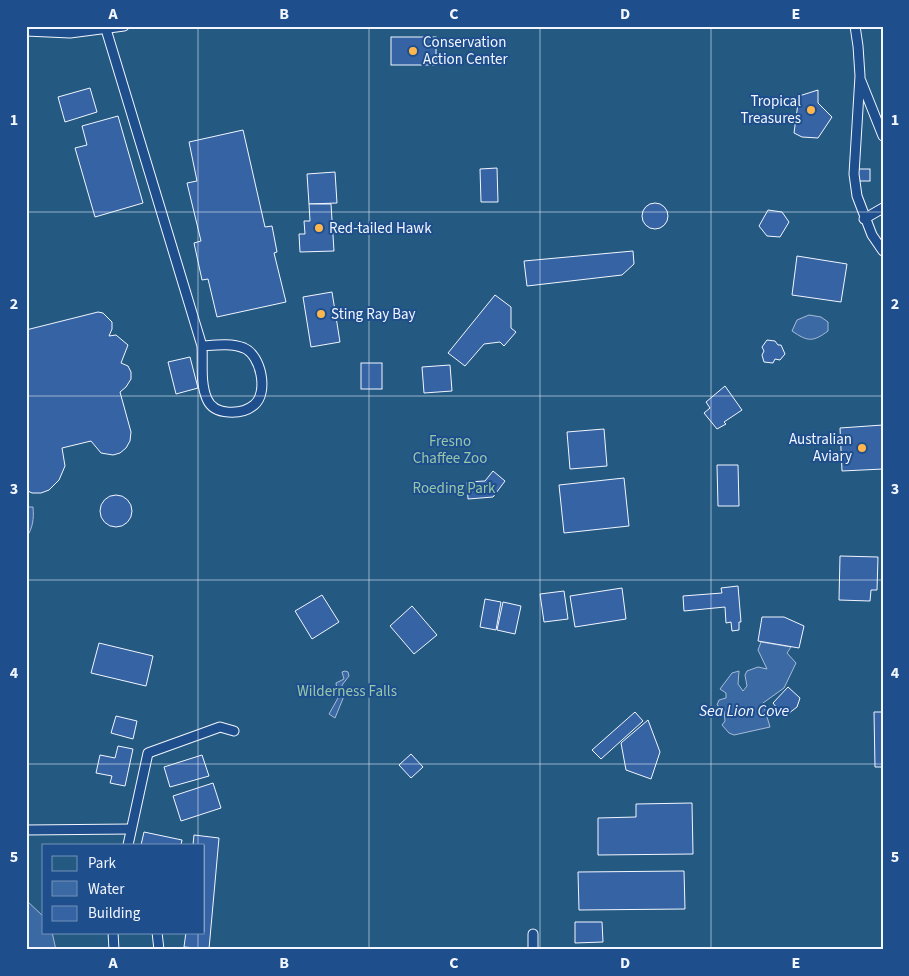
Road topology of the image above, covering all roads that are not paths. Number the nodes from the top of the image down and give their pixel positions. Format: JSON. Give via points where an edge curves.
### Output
{"nodes":[{"id":1,"x":124,"y":26,"type":"edge"},
{"id":2,"x":855,"y":26,"type":"edge"},
{"id":3,"x":105,"y":28,"type":"edge"},
{"id":4,"x":26,"y":31,"type":"edge"},
{"id":5,"x":860,"y":76,"type":"junction"},
{"id":6,"x":883,"y":136,"type":"edge"},
{"id":7,"x":883,"y":208,"type":"edge"},
{"id":8,"x":864,"y":219,"type":"junction"},
{"id":9,"x":882,"y":250,"type":"edge"},
{"id":10,"x":202,"y":346,"type":"junction"},
{"id":11,"x":234,"y":731,"type":"dead end"},
{"id":12,"x":131,"y":829,"type":"junction"},
{"id":13,"x":26,"y":830,"type":"edge"},
{"id":14,"x":128,"y":844,"type":"edge"},
{"id":15,"x":113,"y":934,"type":"edge"},
{"id":16,"x":157,"y":934,"type":"edge"},
{"id":17,"x":533,"y":934,"type":"dead end"},
{"id":18,"x":114,"y":950,"type":"edge"},
{"id":19,"x":159,"y":950,"type":"edge"},
{"id":20,"x":533,"y":950,"type":"edge"}],
"edges":[{"from":1,"to":3,"type":"lane"},
{"from":2,"to":5,"type":"lane"},
{"from":3,"to":4,"type":"lane","via":[[70,33]]},
{"from":3,"to":10,"type":"lane"},
{"from":5,"to":6,"type":"lane"},
{"from":5,"to":8,"type":"lane","via":[[854,174]]},
{"from":7,"to":8,"type":"lane"},
{"from":8,"to":9,"type":"lane"},
{"from":10,"to":10,"type":"lane","via":[[203,382],[211,406],[231,412],[255,404],[262,383],[255,357],[236,345]]},
{"from":11,"to":12,"type":"lane","via":[[220,727],[148,753]]},
{"from":12,"to":13,"type":"lane"},
{"from":12,"to":14,"type":"lane"},
{"from":15,"to":18,"type":"lane"},
{"from":16,"to":19,"type":"lane"},
{"from":17,"to":20,"type":"lane"}]}
